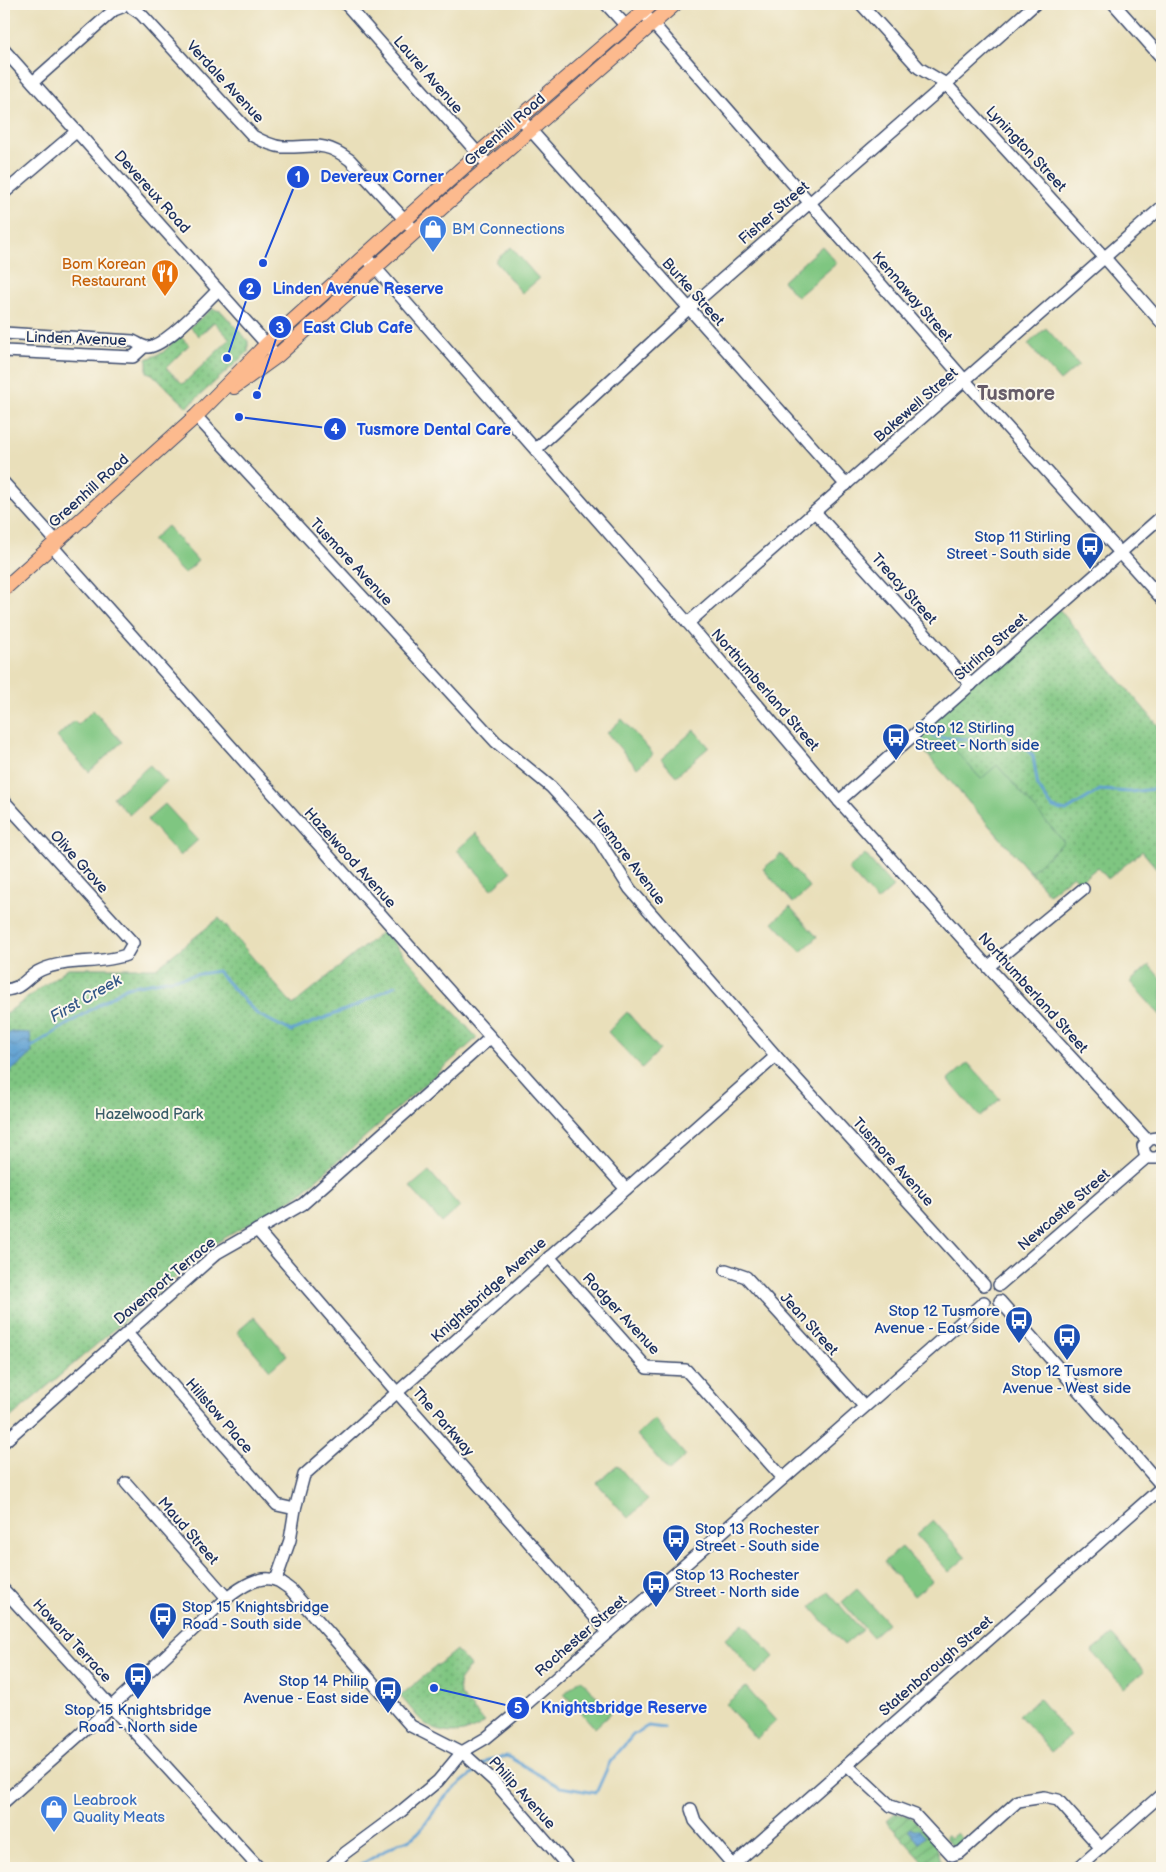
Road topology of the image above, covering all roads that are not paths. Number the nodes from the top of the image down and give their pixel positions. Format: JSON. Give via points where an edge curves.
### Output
{"nodes":[{"id":1,"x":346,"y":4,"type":"edge"},
{"id":2,"x":606,"y":4,"type":"edge"},
{"id":3,"x":675,"y":4,"type":"edge"},
{"id":4,"x":861,"y":4,"type":"edge"},
{"id":5,"x":1035,"y":4,"type":"edge"},
{"id":6,"x":1114,"y":4,"type":"edge"},
{"id":7,"x":127,"y":7,"type":"edge"},
{"id":8,"x":647,"y":8,"type":"edge"},
{"id":9,"x":653,"y":24,"type":"junction"},
{"id":10,"x":626,"y":26,"type":"junction"},
{"id":11,"x":4,"y":50,"type":"edge"},
{"id":12,"x":1162,"y":58,"type":"edge"},
{"id":13,"x":33,"y":82,"type":"junction"},
{"id":14,"x":946,"y":84,"type":"junction"},
{"id":15,"x":520,"y":118,"type":"junction"},
{"id":16,"x":530,"y":130,"type":"junction"},
{"id":17,"x":77,"y":131,"type":"junction"},
{"id":18,"x":478,"y":154,"type":"junction"},
{"id":19,"x":489,"y":166,"type":"junction"},
{"id":20,"x":4,"y":193,"type":"edge"},
{"id":21,"x":809,"y":202,"type":"junction"},
{"id":22,"x":1162,"y":207,"type":"edge"},
{"id":23,"x":405,"y":219,"type":"junction"},
{"id":24,"x":415,"y":231,"type":"junction"},
{"id":25,"x":364,"y":256,"type":"junction"},
{"id":26,"x":1105,"y":258,"type":"junction"},
{"id":27,"x":374,"y":267,"type":"junction"},
{"id":28,"x":218,"y":290,"type":"junction"},
{"id":29,"x":688,"y":308,"type":"junction"},
{"id":30,"x":1162,"y":323,"type":"edge"},
{"id":31,"x":4,"y":333,"type":"edge"},
{"id":32,"x":93,"y":339,"type":"junction"},
{"id":33,"x":267,"y":344,"type":"junction"},
{"id":34,"x":144,"y":347,"type":"junction"},
{"id":35,"x":4,"y":351,"type":"edge"},
{"id":36,"x":92,"y":356,"type":"junction"},
{"id":37,"x":277,"y":356,"type":"junction"},
{"id":38,"x":966,"y":381,"type":"junction"},
{"id":39,"x":196,"y":416,"type":"junction"},
{"id":40,"x":536,"y":450,"type":"junction"},
{"id":41,"x":4,"y":483,"type":"edge"},
{"id":42,"x":846,"y":485,"type":"junction"},
{"id":43,"x":815,"y":512,"type":"junction"},
{"id":44,"x":1162,"y":516,"type":"edge"},
{"id":45,"x":55,"y":544,"type":"junction"},
{"id":46,"x":1121,"y":552,"type":"junction"},
{"id":47,"x":4,"y":589,"type":"edge"},
{"id":48,"x":1162,"y":599,"type":"edge"},
{"id":49,"x":688,"y":623,"type":"junction"},
{"id":50,"x":971,"y":685,"type":"junction"},
{"id":51,"x":840,"y":800,"type":"junction"},
{"id":52,"x":4,"y":801,"type":"edge"},
{"id":53,"x":1083,"y":889,"type":"dead end"},
{"id":54,"x":988,"y":967,"type":"junction"},
{"id":55,"x":4,"y":990,"type":"edge"},
{"id":56,"x":490,"y":1038,"type":"junction"},
{"id":57,"x":776,"y":1056,"type":"junction"},
{"id":58,"x":1147,"y":1140,"type":"junction"},
{"id":59,"x":1162,"y":1142,"type":"edge"},
{"id":60,"x":1147,"y":1156,"type":"junction"},
{"id":61,"x":1162,"y":1156,"type":"edge"},
{"id":62,"x":626,"y":1189,"type":"junction"},
{"id":63,"x":257,"y":1230,"type":"junction"},
{"id":64,"x":549,"y":1257,"type":"junction"},
{"id":65,"x":726,"y":1270,"type":"dead end"},
{"id":66,"x":984,"y":1285,"type":"junction"},
{"id":67,"x":999,"y":1285,"type":"junction"},
{"id":68,"x":1000,"y":1301,"type":"junction"},
{"id":69,"x":984,"y":1302,"type":"junction"},
{"id":70,"x":127,"y":1333,"type":"junction"},
{"id":71,"x":397,"y":1393,"type":"junction"},
{"id":72,"x":864,"y":1406,"type":"junction"},
{"id":73,"x":4,"y":1442,"type":"edge"},
{"id":74,"x":783,"y":1478,"type":"junction"},
{"id":75,"x":126,"y":1483,"type":"dead end"},
{"id":76,"x":1162,"y":1486,"type":"edge"},
{"id":77,"x":295,"y":1509,"type":"junction"},
{"id":78,"x":276,"y":1580,"type":"junction"},
{"id":79,"x":4,"y":1590,"type":"edge"},
{"id":80,"x":227,"y":1598,"type":"junction"},
{"id":81,"x":608,"y":1632,"type":"junction"},
{"id":82,"x":112,"y":1706,"type":"junction"},
{"id":83,"x":462,"y":1752,"type":"junction"},
{"id":84,"x":847,"y":1765,"type":"junction"},
{"id":85,"x":1162,"y":1794,"type":"edge"},
{"id":86,"x":4,"y":1802,"type":"edge"},
{"id":87,"x":691,"y":1809,"type":"dead end"},
{"id":88,"x":1101,"y":1848,"type":"junction"},
{"id":89,"x":731,"y":1867,"type":"edge"},
{"id":90,"x":260,"y":1868,"type":"edge"},
{"id":91,"x":329,"y":1868,"type":"edge"},
{"id":92,"x":569,"y":1868,"type":"edge"},
{"id":93,"x":1078,"y":1868,"type":"edge"}],
"edges":[{"from":1,"to":18,"type":"street","name":"Laurel Avenue"},
{"from":2,"to":10,"type":"street"},
{"from":3,"to":9,"type":"main road","name":"Greenhill Road"},
{"from":4,"to":14,"type":"street","name":"Lynington Street","via":[[919,68]]},
{"from":5,"to":14,"type":"street","name":"Fisher Street"},
{"from":6,"to":12,"type":"street"},
{"from":7,"to":13,"type":"street"},
{"from":7,"to":23,"type":"street","name":"Verdale Avenue","via":[[253,136],[276,146],[316,145],[337,151],[350,160]]},
{"from":8,"to":9,"type":"street","name":"Kennaway Street"},
{"from":8,"to":10,"type":"main road","name":"Greenhill Road"},
{"from":9,"to":16,"type":"main road","name":"Greenhill Road"},
{"from":9,"to":21,"type":"street","name":"Kennaway Street"},
{"from":10,"to":15,"type":"main road","name":"Greenhill Road"},
{"from":11,"to":13,"type":"street","name":"Devereux Road"},
{"from":13,"to":17,"type":"street","name":"Devereux Road"},
{"from":14,"to":21,"type":"street","name":"Fisher Street"},
{"from":14,"to":26,"type":"street","name":"Lynington Street"},
{"from":15,"to":16,"type":"street","name":"Burke Street"},
{"from":15,"to":18,"type":"main road","name":"Greenhill Road"},
{"from":16,"to":19,"type":"main road","name":"Greenhill Road"},
{"from":16,"to":29,"type":"street","name":"Burke Street"},
{"from":17,"to":20,"type":"street"},
{"from":17,"to":28,"type":"street","name":"Devereux Road"},
{"from":18,"to":19,"type":"street","name":"Laurel Avenue"},
{"from":18,"to":23,"type":"main road","name":"Greenhill Road"},
{"from":19,"to":24,"type":"main road","name":"Greenhill Road"},
{"from":21,"to":29,"type":"street","name":"Fisher Street"},
{"from":21,"to":38,"type":"street","name":"Kennaway Street"},
{"from":22,"to":26,"type":"street","name":"Bakewell Street"},
{"from":23,"to":24,"type":"street","name":"Verdale Avenue"},
{"from":23,"to":25,"type":"main road","name":"Greenhill Road"},
{"from":24,"to":27,"type":"main road","name":"Greenhill Road"},
{"from":25,"to":27,"type":"street","name":"Northumberland Street"},
{"from":25,"to":33,"type":"main road","name":"Greenhill Road"},
{"from":26,"to":30,"type":"street","name":"Lynington Street"},
{"from":26,"to":38,"type":"street","name":"Bakewell Street"},
{"from":27,"to":37,"type":"main road","name":"Greenhill Road"},
{"from":27,"to":40,"type":"street","name":"Northumberland Street"},
{"from":28,"to":33,"type":"street","name":"Devereux Road"},
{"from":28,"to":34,"type":"street","name":"Linden Avenue","via":[[166,340],[156,346]]},
{"from":29,"to":40,"type":"street","name":"Fisher Street"},
{"from":29,"to":42,"type":"street","name":"Burke Street"},
{"from":31,"to":32,"type":"street","name":"Linden Avenue"},
{"from":32,"to":34,"type":"street","name":"Linden Avenue","via":[[133,341]]},
{"from":32,"to":36,"type":"street"},
{"from":33,"to":37,"type":"street","name":"Devereux Road"},
{"from":33,"to":39,"type":"main road","name":"Greenhill Road"},
{"from":34,"to":36,"type":"street","name":"Linden Avenue","via":[[133,357]]},
{"from":35,"to":36,"type":"street","name":"Linden Avenue"},
{"from":37,"to":39,"type":"main road","name":"Greenhill Road"},
{"from":38,"to":42,"type":"street","name":"Bakewell Street"},
{"from":38,"to":46,"type":"street","name":"Kennaway Street"},
{"from":39,"to":45,"type":"main road","name":"Greenhill Road"},
{"from":39,"to":57,"type":"street","name":"Tusmore Avenue","via":[[496,742],[551,788],[597,836],[630,889]]},
{"from":40,"to":49,"type":"street","name":"Northumberland Street"},
{"from":41,"to":45,"type":"street","name":"Hazelwood Avenue"},
{"from":42,"to":43,"type":"street","name":"Bakewell Street"},
{"from":43,"to":49,"type":"street","name":"Bakewell Street"},
{"from":43,"to":50,"type":"street","name":"Treacy Street"},
{"from":44,"to":46,"type":"street","name":"Stirling Street"},
{"from":45,"to":47,"type":"main road","name":"Greenhill Road"},
{"from":45,"to":56,"type":"street","name":"Hazelwood Avenue"},
{"from":46,"to":48,"type":"street","name":"Kennaway Street"},
{"from":46,"to":50,"type":"street","name":"Stirling Street"},
{"from":49,"to":51,"type":"street","name":"Northumberland Street"},
{"from":50,"to":51,"type":"street","name":"Stirling Street"},
{"from":51,"to":54,"type":"street","name":"Northumberland Street"},
{"from":52,"to":55,"type":"street","name":"Olive Grove","via":[[132,943],[126,955],[116,959],[39,970],[15,990]]},
{"from":53,"to":54,"type":"street"},
{"from":54,"to":58,"type":"street","name":"Northumberland Street"},
{"from":56,"to":62,"type":"street","name":"Hazelwood Avenue"},
{"from":56,"to":63,"type":"street","name":"Davenport Terrace","via":[[303,1204]]},
{"from":57,"to":62,"type":"street","name":"Knightsbridge Avenue"},
{"from":57,"to":66,"type":"street","name":"Tusmore Avenue"},
{"from":58,"to":59,"type":"street","via":[[1154,1138]]},
{"from":58,"to":60,"type":"street","via":[[1143,1150]]},
{"from":60,"to":61,"type":"street","via":[[1154,1159]]},
{"from":60,"to":67,"type":"street","name":"Newcastle Street"},
{"from":62,"to":64,"type":"street","name":"Knightsbridge Avenue"},
{"from":63,"to":70,"type":"street","name":"Davenport Terrace","via":[[217,1253]]},
{"from":63,"to":71,"type":"street","name":"The Parkway"},
{"from":64,"to":71,"type":"street","name":"Knightsbridge Avenue"},
{"from":64,"to":74,"type":"street","name":"Rodger Avenue","via":[[648,1368],[686,1370]]},
{"from":65,"to":72,"type":"street","name":"Jean Street","via":[[746,1277]]},
{"from":66,"to":67,"type":"street","via":[[992,1282]]},
{"from":66,"to":69,"type":"street","via":[[980,1293]]},
{"from":67,"to":68,"type":"street","via":[[1003,1291]]},
{"from":68,"to":69,"type":"street","via":[[990,1305]]},
{"from":68,"to":76,"type":"street"},
{"from":69,"to":72,"type":"street","name":"Rochester Street"},
{"from":70,"to":73,"type":"street","name":"Davenport Terrace"},
{"from":70,"to":77,"type":"street","name":"Hillstow Place","via":[[277,1505]]},
{"from":71,"to":77,"type":"street","name":"Knightsbridge Avenue","via":[[304,1475]]},
{"from":71,"to":81,"type":"street","name":"The Parkway"},
{"from":72,"to":74,"type":"street","name":"Rochester Street"},
{"from":74,"to":81,"type":"street","name":"Rochester Street"},
{"from":75,"to":80,"type":"street","name":"Maud Street"},
{"from":76,"to":84,"type":"street","name":"Statenborough Street"},
{"from":77,"to":78,"type":"street","name":"Knightsbridge Avenue","via":[[290,1540]]},
{"from":78,"to":80,"type":"street","via":[[258,1579]]},
{"from":78,"to":83,"type":"street","name":"Philip Avenue","via":[[291,1590],[411,1726]]},
{"from":79,"to":82,"type":"street","name":"Howard Terrace"},
{"from":80,"to":82,"type":"street"},
{"from":81,"to":83,"type":"street","name":"Rochester Street","via":[[486,1738]]},
{"from":82,"to":86,"type":"street"},
{"from":82,"to":90,"type":"street","name":"Howard Terrace"},
{"from":83,"to":91,"type":"street","name":"Rochester Street","via":[[438,1781]]},
{"from":83,"to":92,"type":"street","name":"Philip Avenue","via":[[485,1772]]},
{"from":84,"to":88,"type":"street","via":[[891,1806],[915,1815],[952,1855],[961,1852],[1018,1801],[1044,1797],[1058,1800]]},
{"from":84,"to":89,"type":"street","name":"Statenborough Street"},
{"from":85,"to":88,"type":"street"},
{"from":87,"to":89,"type":"street","via":[[694,1821]]},
{"from":88,"to":93,"type":"street"}]}
